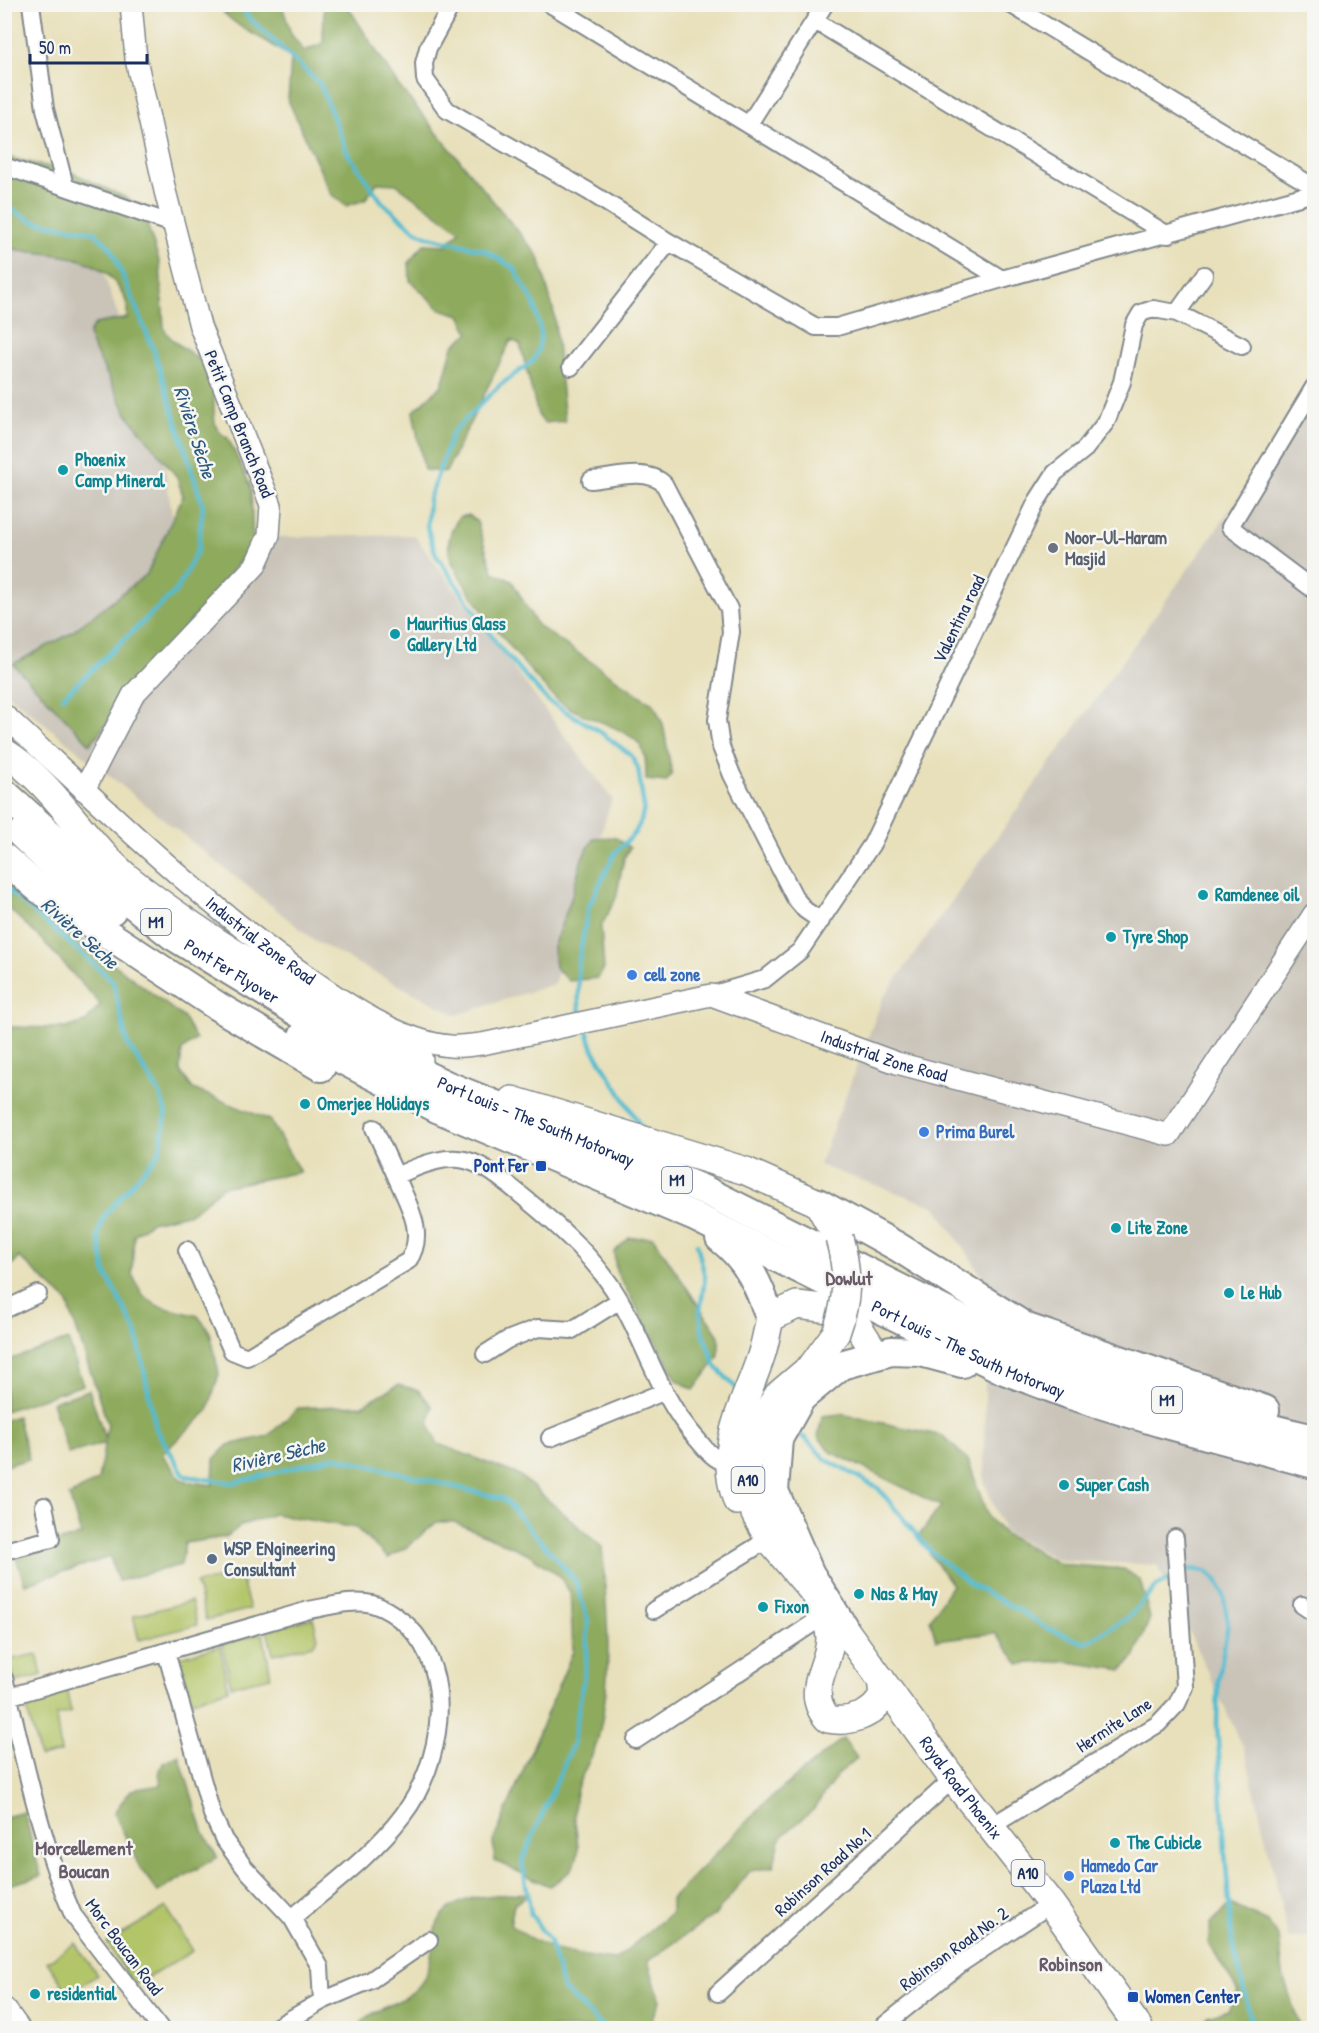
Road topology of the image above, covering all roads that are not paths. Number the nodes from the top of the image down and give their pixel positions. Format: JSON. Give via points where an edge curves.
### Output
{"nodes":[{"id":1,"x":31,"y":4,"type":"edge"},
{"id":2,"x":132,"y":4,"type":"edge"},
{"id":3,"x":452,"y":4,"type":"edge"},
{"id":4,"x":550,"y":4,"type":"edge"},
{"id":5,"x":825,"y":4,"type":"edge"},
{"id":6,"x":1010,"y":4,"type":"edge"},
{"id":7,"x":815,"y":21,"type":"junction"},
{"id":8,"x":749,"y":124,"type":"junction"},
{"id":9,"x":4,"y":166,"type":"edge"},
{"id":10,"x":65,"y":186,"type":"junction"},
{"id":11,"x":1314,"y":187,"type":"edge"},
{"id":12,"x":1314,"y":193,"type":"edge"},
{"id":13,"x":173,"y":224,"type":"junction"},
{"id":14,"x":1168,"y":235,"type":"junction"},
{"id":15,"x":669,"y":242,"type":"junction"},
{"id":16,"x":1204,"y":275,"type":"dead end"},
{"id":17,"x":1002,"y":279,"type":"junction"},
{"id":18,"x":1177,"y":313,"type":"junction"},
{"id":19,"x":1242,"y":346,"type":"dead end"},
{"id":20,"x":571,"y":367,"type":"dead end"},
{"id":21,"x":1314,"y":387,"type":"edge"},
{"id":22,"x":591,"y":480,"type":"dead end"},
{"id":23,"x":1314,"y":590,"type":"edge"},
{"id":24,"x":4,"y":715,"type":"edge"},
{"id":25,"x":4,"y":752,"type":"edge"},
{"id":26,"x":84,"y":790,"type":"junction"},
{"id":27,"x":4,"y":793,"type":"edge"},
{"id":28,"x":4,"y":818,"type":"edge"},
{"id":29,"x":4,"y":858,"type":"edge"},
{"id":30,"x":1314,"y":914,"type":"edge"},
{"id":31,"x":821,"y":921,"type":"junction"},
{"id":32,"x":711,"y":995,"type":"junction"},
{"id":33,"x":318,"y":1035,"type":"junction"},
{"id":34,"x":446,"y":1085,"type":"junction"},
{"id":35,"x":516,"y":1101,"type":"junction"},
{"id":36,"x":374,"y":1128,"type":"dead end"},
{"id":37,"x":496,"y":1134,"type":"junction"},
{"id":38,"x":396,"y":1176,"type":"junction"},
{"id":39,"x":818,"y":1203,"type":"junction"},
{"id":40,"x":693,"y":1216,"type":"junction"},
{"id":41,"x":187,"y":1250,"type":"dead end"},
{"id":42,"x":38,"y":1294,"type":"dead end"},
{"id":43,"x":620,"y":1300,"type":"junction"},
{"id":44,"x":4,"y":1310,"type":"edge"},
{"id":45,"x":770,"y":1318,"type":"junction"},
{"id":46,"x":876,"y":1353,"type":"junction"},
{"id":47,"x":485,"y":1354,"type":"dead end"},
{"id":48,"x":663,"y":1392,"type":"junction"},
{"id":49,"x":1068,"y":1394,"type":"junction"},
{"id":50,"x":1284,"y":1416,"type":"junction"},
{"id":51,"x":1314,"y":1422,"type":"edge"},
{"id":52,"x":1314,"y":1433,"type":"edge"},
{"id":53,"x":550,"y":1438,"type":"dead end"},
{"id":54,"x":1314,"y":1439,"type":"edge"},
{"id":55,"x":728,"y":1464,"type":"junction"},
{"id":56,"x":1314,"y":1464,"type":"edge"},
{"id":57,"x":44,"y":1506,"type":"dead end"},
{"id":58,"x":1175,"y":1539,"type":"dead end"},
{"id":59,"x":759,"y":1545,"type":"junction"},
{"id":60,"x":4,"y":1551,"type":"edge"},
{"id":61,"x":654,"y":1610,"type":"dead end"},
{"id":62,"x":833,"y":1622,"type":"junction"},
{"id":63,"x":166,"y":1652,"type":"junction"},
{"id":64,"x":4,"y":1677,"type":"edge"},
{"id":65,"x":881,"y":1679,"type":"junction"},
{"id":66,"x":7,"y":1697,"type":"edge"},
{"id":67,"x":872,"y":1709,"type":"junction"},
{"id":68,"x":911,"y":1721,"type":"junction"},
{"id":69,"x":636,"y":1740,"type":"dead end"},
{"id":70,"x":953,"y":1779,"type":"junction"},
{"id":71,"x":990,"y":1827,"type":"junction"},
{"id":72,"x":1051,"y":1904,"type":"junction"},
{"id":73,"x":292,"y":1918,"type":"junction"},
{"id":74,"x":429,"y":1940,"type":"dead end"},
{"id":75,"x":718,"y":1993,"type":"dead end"},
{"id":76,"x":322,"y":2001,"type":"junction"},
{"id":77,"x":4,"y":2010,"type":"edge"},
{"id":78,"x":17,"y":2028,"type":"edge"},
{"id":79,"x":160,"y":2028,"type":"edge"},
{"id":80,"x":275,"y":2028,"type":"edge"},
{"id":81,"x":882,"y":2028,"type":"edge"},
{"id":82,"x":1139,"y":2028,"type":"edge"}],
"edges":[{"from":1,"to":10,"type":"street","via":[[45,109]]},
{"from":2,"to":13,"type":"street","name":"Petit Camp Branch Road","via":[[136,59]]},
{"from":3,"to":15,"type":"street","via":[[424,63],[425,79],[434,96],[447,110]]},
{"from":4,"to":8,"type":"street"},
{"from":5,"to":7,"type":"street"},
{"from":6,"to":11,"type":"street"},
{"from":7,"to":8,"type":"street"},
{"from":7,"to":14,"type":"street"},
{"from":8,"to":17,"type":"street"},
{"from":9,"to":10,"type":"street"},
{"from":10,"to":13,"type":"street"},
{"from":12,"to":14,"type":"street"},
{"from":13,"to":26,"type":"street","name":"Petit Camp Branch Road","via":[[200,326],[271,505],[268,535],[255,566],[133,695]]},
{"from":14,"to":17,"type":"street"},
{"from":15,"to":17,"type":"street","via":[[816,327],[824,328]]},
{"from":15,"to":20,"type":"street"},
{"from":16,"to":18,"type":"street"},
{"from":18,"to":19,"type":"street","name":"Valentina road"},
{"from":18,"to":31,"type":"street","name":"Valentina road","via":[[1153,309],[1141,313],[1134,325],[1122,382],[1106,422],[1085,449],[1055,473],[1037,501],[872,844]]},
{"from":21,"to":23,"type":"street","via":[[1230,527]]},
{"from":22,"to":31,"type":"street","via":[[643,475],[658,478],[723,592],[732,621],[717,720],[721,747],[795,898]]},
{"from":24,"to":26,"type":"street","name":"Industrial Zone Road"},
{"from":25,"to":35,"type":"main road","via":[[31,772],[128,878],[250,964],[436,1070]]},
{"from":26,"to":32,"type":"street","name":"Industrial Zone Road","via":[[252,938],[358,1012],[422,1039],[450,1046],[482,1044]]},
{"from":27,"to":33,"type":"highway","name":"Pont Fer Flyover","number":"M1","via":[[87,868],[172,935]]},
{"from":28,"to":33,"type":"highway","name":"Pont Fer Flyover","number":"M1","via":[[73,884]]},
{"from":29,"to":37,"type":"highway","via":[[38,888],[218,1006],[319,1066]]},
{"from":30,"to":32,"type":"street","name":"Industrial Zone Road","via":[[1169,1135],[897,1063]]},
{"from":31,"to":32,"type":"street","name":"Valentina road","via":[[800,951],[765,979]]},
{"from":33,"to":34,"type":"highway","name":"Port Louis – The South Motorway","number":"M1"},
{"from":33,"to":37,"type":"highway","name":"Port Louis – The South Motorway","number":"M1","via":[[437,1108]]},
{"from":34,"to":35,"type":"highway"},
{"from":34,"to":54,"type":"highway","name":"Port Louis – The South Motorway","number":"M1","via":[[704,1190],[1022,1350],[1071,1370],[1190,1407]]},
{"from":35,"to":39,"type":"main road","via":[[746,1171]]},
{"from":36,"to":38,"type":"street"},
{"from":37,"to":40,"type":"highway","name":"Port Louis – The South Motorway","number":"M1"},
{"from":38,"to":41,"type":"street","via":[[418,1236],[416,1250],[408,1261],[247,1356],[232,1352]]},
{"from":38,"to":43,"type":"street","via":[[436,1159],[457,1157],[492,1172],[587,1255]]},
{"from":39,"to":50,"type":"highway","via":[[898,1247],[1027,1328]]},
{"from":39,"to":62,"type":"main road","number":"A10","bridge":true,"via":[[838,1238],[847,1277],[843,1312],[836,1333],[812,1366],[778,1395],[755,1430],[747,1471],[750,1496],[765,1533]]},
{"from":40,"to":45,"type":"highway","via":[[742,1257],[756,1280]]},
{"from":40,"to":49,"type":"highway","name":"Port Louis – The South Motorway","number":"M1","via":[[1004,1370]]},
{"from":42,"to":44,"type":"street"},
{"from":43,"to":47,"type":"street","via":[[572,1329],[538,1328]]},
{"from":43,"to":48,"type":"street"},
{"from":45,"to":46,"type":"main road","via":[[798,1305],[830,1309],[858,1326]]},
{"from":45,"to":55,"type":"main road","via":[[731,1441]]},
{"from":46,"to":49,"type":"highway","via":[[921,1352]]},
{"from":46,"to":62,"type":"highway","via":[[841,1365],[801,1398],[778,1439],[774,1491]]},
{"from":48,"to":53,"type":"street"},
{"from":48,"to":55,"type":"street","via":[[678,1419],[711,1456]]},
{"from":49,"to":56,"type":"highway","name":"Port Louis – The South Motorway","number":"M1"},
{"from":50,"to":51,"type":"highway"},
{"from":50,"to":52,"type":"highway"},
{"from":55,"to":59,"type":"main road","via":[[742,1515]]},
{"from":57,"to":60,"type":"street","via":[[51,1539]]},
{"from":58,"to":71,"type":"street","name":"Hermite Lane","via":[[1185,1659],[1185,1687],[1178,1704],[1158,1724]]},
{"from":59,"to":61,"type":"street"},
{"from":59,"to":62,"type":"main road"},
{"from":62,"to":65,"type":"main road","number":"A10"},
{"from":62,"to":67,"type":"main road","via":[[829,1656],[816,1685],[822,1712],[828,1719],[841,1721],[855,1719]]},
{"from":62,"to":69,"type":"street"},
{"from":63,"to":66,"type":"street"},
{"from":63,"to":73,"type":"street","via":[[212,1814],[224,1840]]},
{"from":63,"to":73,"type":"street","via":[[309,1610],[371,1603],[394,1613],[426,1649],[437,1685],[440,1717],[427,1770],[404,1814],[374,1848]]},
{"from":64,"to":66,"type":"street","name":"Morc Boucan Road"},
{"from":65,"to":67,"type":"main road","via":[[883,1695]]},
{"from":65,"to":68,"type":"main road","number":"A10"},
{"from":66,"to":79,"type":"street","name":"Morc Boucan Road","via":[[53,1865],[73,1915]]},
{"from":67,"to":68,"type":"main road"},
{"from":68,"to":70,"type":"main road","name":"Royal Road Phoenix","number":"A10"},
{"from":70,"to":71,"type":"main road","name":"Royal Road Phoenix","number":"A10"},
{"from":70,"to":75,"type":"street","name":"Robinson Road No.1"},
{"from":71,"to":72,"type":"main road","name":"Royal Road Phoenix","number":"A10"},
{"from":72,"to":81,"type":"street","name":"Robinson Road No. 2","via":[[963,1962]]},
{"from":72,"to":82,"type":"main road","name":"Royal Road Phoenix","number":"A10"},
{"from":73,"to":76,"type":"street","via":[[320,1967]]},
{"from":74,"to":76,"type":"street","via":[[371,1980]]},
{"from":76,"to":80,"type":"street"},
{"from":77,"to":78,"type":"main road"}]}
